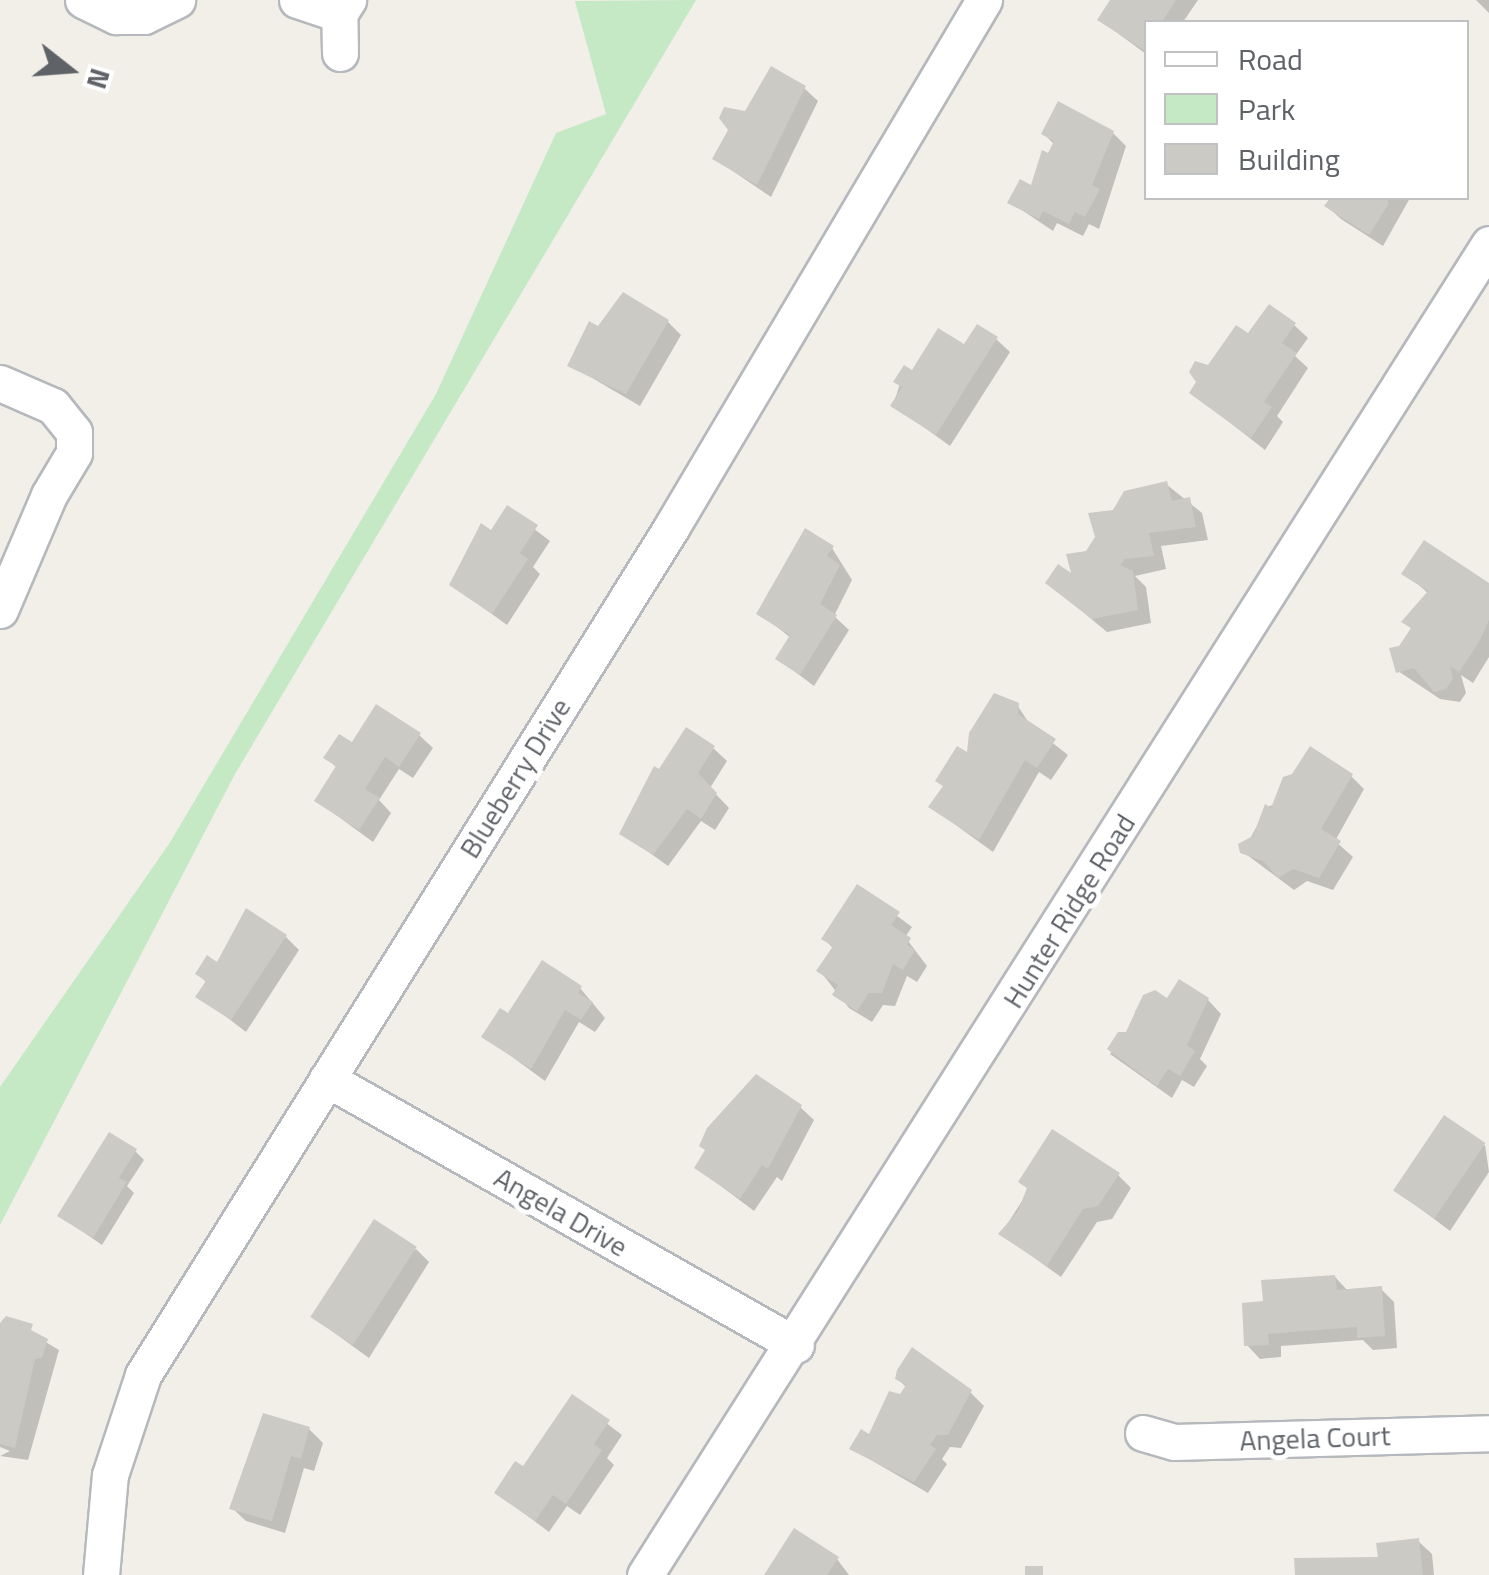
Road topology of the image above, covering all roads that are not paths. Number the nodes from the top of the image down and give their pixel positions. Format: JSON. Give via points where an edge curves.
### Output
{"nodes":[{"id":1,"x":83,"y":0,"type":"edge"},
{"id":2,"x":177,"y":0,"type":"edge"},
{"id":3,"x":297,"y":0,"type":"edge"},
{"id":4,"x":984,"y":0,"type":"edge"},
{"id":5,"x":344,"y":7,"type":"edge"},
{"id":6,"x":340,"y":54,"type":"dead end"},
{"id":7,"x":1489,"y":244,"type":"edge"},
{"id":8,"x":0,"y":383,"type":"edge"},
{"id":9,"x":0,"y":610,"type":"edge"},
{"id":10,"x":327,"y":1079,"type":"junction"},
{"id":11,"x":796,"y":1345,"type":"junction"},
{"id":12,"x":1143,"y":1433,"type":"dead end"},
{"id":13,"x":1489,"y":1433,"type":"edge"},
{"id":14,"x":101,"y":1575,"type":"edge"},
{"id":15,"x":646,"y":1575,"type":"edge"}],
"edges":[{"from":1,"to":2,"type":"street","via":[[116,16],[144,16]]},
{"from":3,"to":5,"type":"street"},
{"from":4,"to":10,"type":"street","name":"Blueberry Drive","via":[[671,528]]},
{"from":5,"to":6,"type":"street"},
{"from":7,"to":11,"type":"street","name":"Hunter Ridge Road"},
{"from":8,"to":9,"type":"street","via":[[53,406],[74,432],[74,454],[49,495]]},
{"from":10,"to":11,"type":"street","name":"Angela Drive"},
{"from":10,"to":14,"type":"street","name":"Blueberry Drive","via":[[143,1375],[110,1475]]},
{"from":11,"to":15,"type":"street","name":"Hunter Ridge Road"},
{"from":12,"to":13,"type":"street","name":"Angela Court","via":[[1174,1442]]}]}
